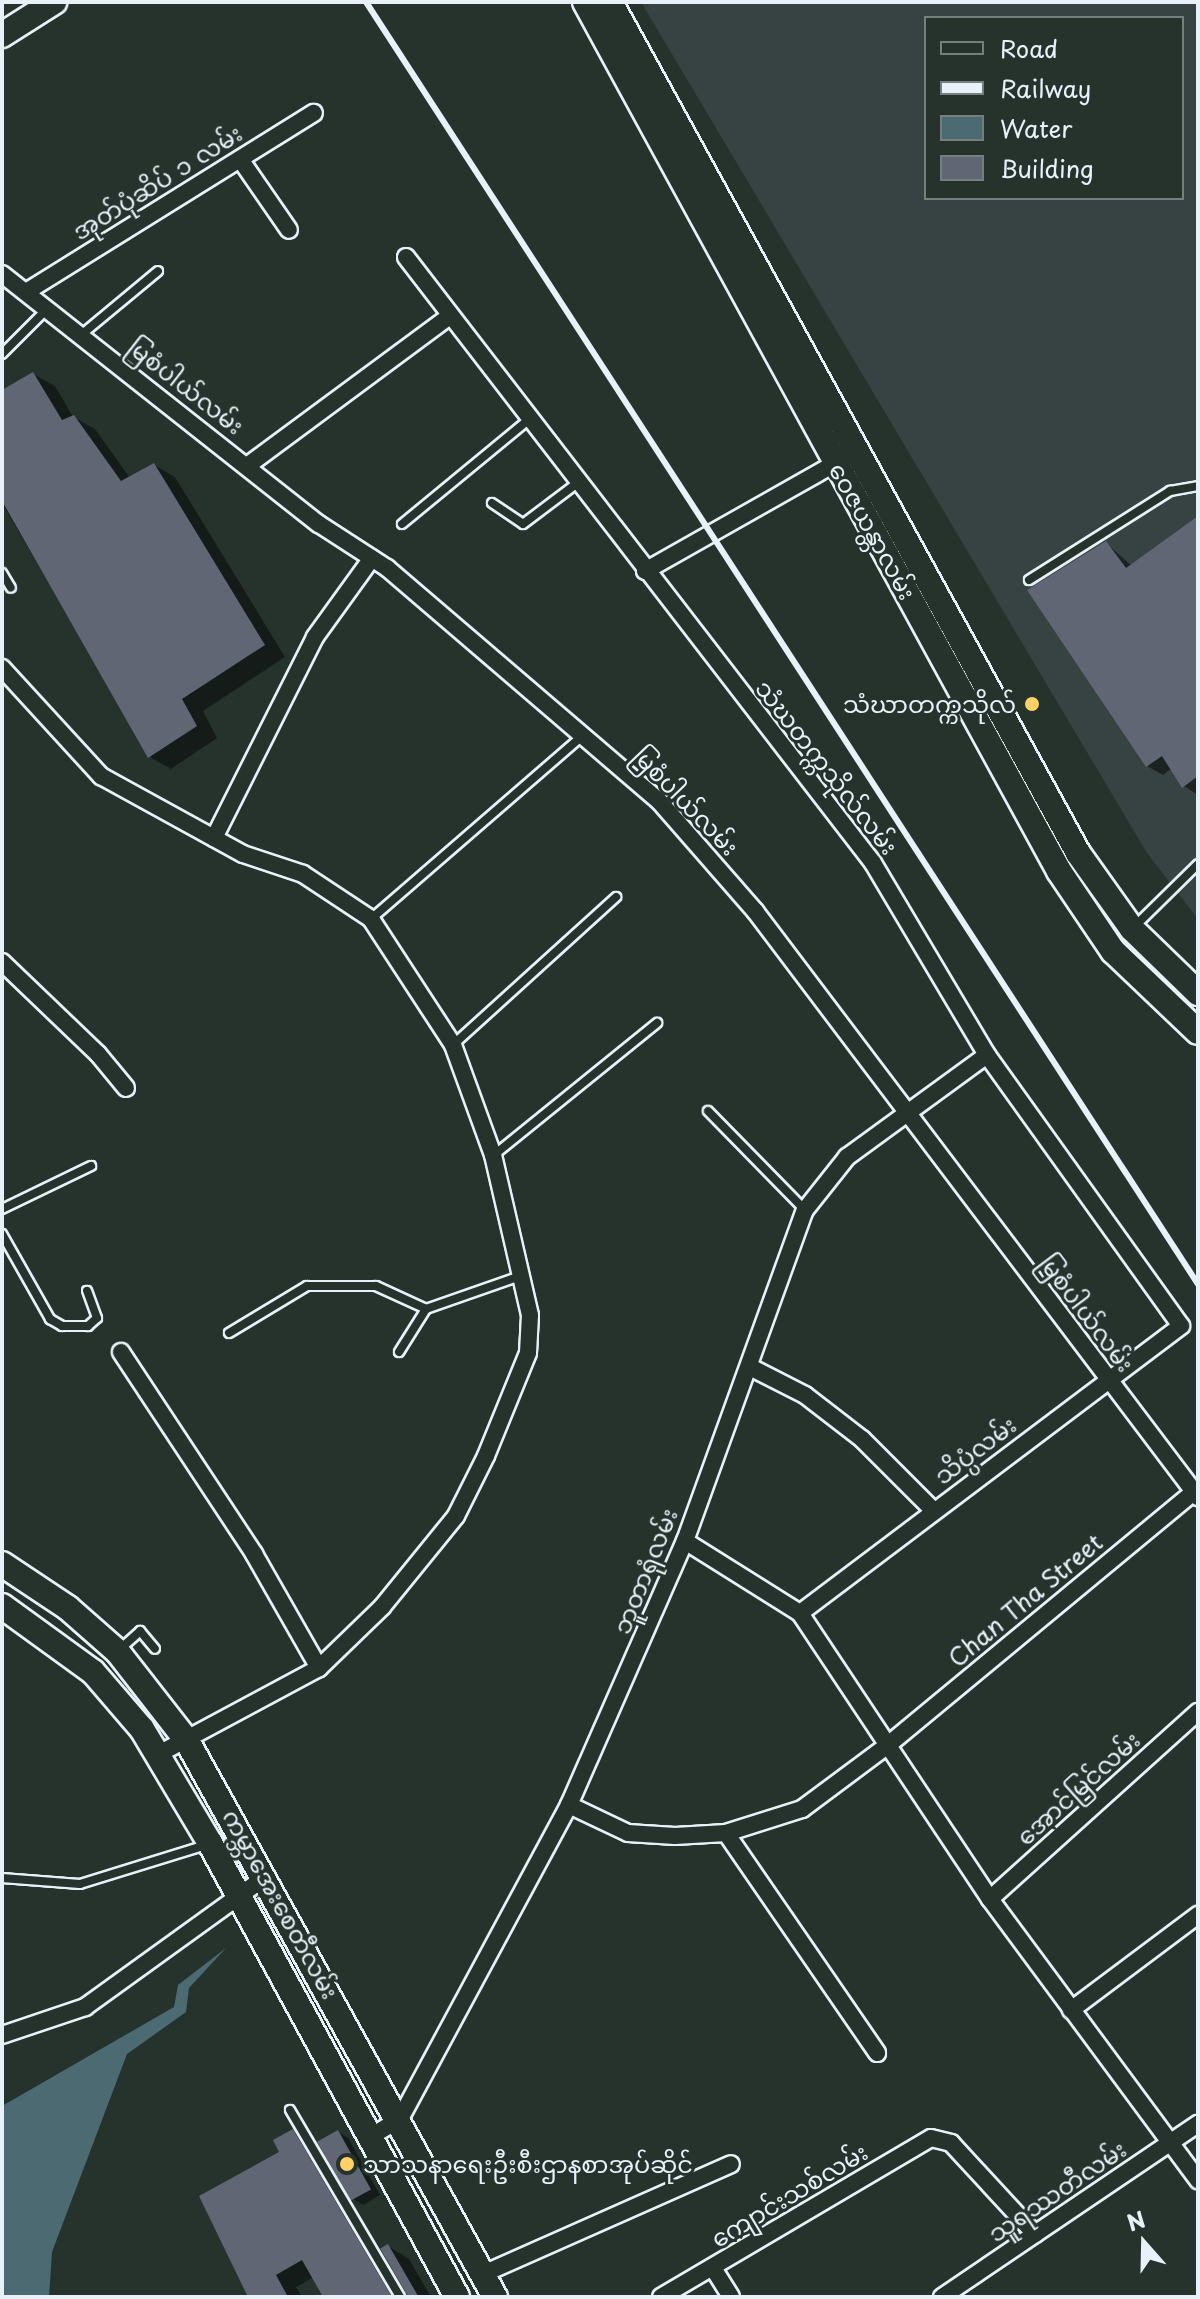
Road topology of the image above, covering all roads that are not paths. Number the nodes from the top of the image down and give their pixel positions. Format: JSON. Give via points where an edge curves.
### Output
{"nodes":[{"id":1,"x":54,"y":2,"type":"edge"},
{"id":2,"x":585,"y":2,"type":"edge"},
{"id":3,"x":610,"y":2,"type":"edge"},
{"id":4,"x":12,"y":29,"type":"edge"},
{"id":5,"x":314,"y":113,"type":"dead end"},
{"id":6,"x":240,"y":159,"type":"junction"},
{"id":7,"x":289,"y":230,"type":"dead end"},
{"id":8,"x":406,"y":257,"type":"dead end"},
{"id":9,"x":158,"y":271,"type":"dead end"},
{"id":10,"x":2,"y":274,"type":"edge"},
{"id":11,"x":26,"y":292,"type":"junction"},
{"id":12,"x":47,"y":308,"type":"junction"},
{"id":13,"x":450,"y":316,"type":"junction"},
{"id":14,"x":81,"y":335,"type":"junction"},
{"id":15,"x":2,"y":354,"type":"edge"},
{"id":16,"x":528,"y":420,"type":"junction"},
{"id":17,"x":858,"y":451,"type":"junction"},
{"id":18,"x":836,"y":464,"type":"junction"},
{"id":19,"x":247,"y":466,"type":"junction"},
{"id":20,"x":576,"y":484,"type":"junction"},
{"id":21,"x":1198,"y":486,"type":"edge"},
{"id":22,"x":492,"y":503,"type":"dead end"},
{"id":23,"x":402,"y":524,"type":"dead end"},
{"id":24,"x":372,"y":558,"type":"junction"},
{"id":25,"x":645,"y":571,"type":"junction"},
{"id":26,"x":2,"y":573,"type":"edge"},
{"id":27,"x":1029,"y":580,"type":"dead end"},
{"id":28,"x":11,"y":588,"type":"dead end"},
{"id":29,"x":2,"y":668,"type":"edge"},
{"id":30,"x":584,"y":734,"type":"junction"},
{"id":31,"x":214,"y":838,"type":"junction"},
{"id":32,"x":1198,"y":864,"type":"edge"},
{"id":33,"x":616,"y":897,"type":"dead end"},
{"id":34,"x":371,"y":919,"type":"junction"},
{"id":35,"x":1132,"y":929,"type":"junction"},
{"id":36,"x":2,"y":962,"type":"edge"},
{"id":37,"x":1198,"y":993,"type":"edge"},
{"id":38,"x":657,"y":1023,"type":"dead end"},
{"id":39,"x":1198,"y":1032,"type":"edge"},
{"id":40,"x":453,"y":1045,"type":"junction"},
{"id":41,"x":987,"y":1055,"type":"junction"},
{"id":42,"x":126,"y":1088,"type":"dead end"},
{"id":43,"x":708,"y":1111,"type":"dead end"},
{"id":44,"x":908,"y":1111,"type":"junction"},
{"id":45,"x":493,"y":1155,"type":"junction"},
{"id":46,"x":91,"y":1166,"type":"dead end"},
{"id":47,"x":2,"y":1209,"type":"edge"},
{"id":48,"x":805,"y":1210,"type":"junction"},
{"id":49,"x":2,"y":1234,"type":"edge"},
{"id":50,"x":13,"y":1255,"type":"junction"},
{"id":51,"x":2,"y":1258,"type":"edge"},
{"id":52,"x":523,"y":1275,"type":"junction"},
{"id":53,"x":87,"y":1291,"type":"dead end"},
{"id":54,"x":426,"y":1309,"type":"junction"},
{"id":55,"x":1181,"y":1326,"type":"joint"},
{"id":56,"x":229,"y":1333,"type":"dead end"},
{"id":57,"x":121,"y":1352,"type":"dead end"},
{"id":58,"x":399,"y":1352,"type":"dead end"},
{"id":59,"x":750,"y":1367,"type":"junction"},
{"id":60,"x":1107,"y":1381,"type":"junction"},
{"id":61,"x":1196,"y":1494,"type":"edge"},
{"id":62,"x":934,"y":1511,"type":"junction"},
{"id":63,"x":685,"y":1541,"type":"junction"},
{"id":64,"x":2,"y":1564,"type":"edge"},
{"id":65,"x":2,"y":1606,"type":"edge"},
{"id":66,"x":800,"y":1613,"type":"junction"},
{"id":67,"x":155,"y":1649,"type":"dead end"},
{"id":68,"x":117,"y":1651,"type":"junction"},
{"id":69,"x":319,"y":1668,"type":"junction"},
{"id":70,"x":1198,"y":1712,"type":"edge"},
{"id":71,"x":187,"y":1741,"type":"junction"},
{"id":72,"x":888,"y":1745,"type":"junction"},
{"id":73,"x":157,"y":1755,"type":"junction"},
{"id":74,"x":569,"y":1805,"type":"junction"},
{"id":75,"x":726,"y":1833,"type":"junction"},
{"id":76,"x":210,"y":1843,"type":"junction"},
{"id":77,"x":265,"y":1877,"type":"junction"},
{"id":78,"x":2,"y":1878,"type":"edge"},
{"id":79,"x":238,"y":1895,"type":"junction"},
{"id":80,"x":990,"y":1899,"type":"junction"},
{"id":81,"x":1198,"y":1915,"type":"edge"},
{"id":82,"x":1071,"y":2010,"type":"junction"},
{"id":83,"x":2,"y":2035,"type":"edge"},
{"id":84,"x":877,"y":2053,"type":"dead end"},
{"id":85,"x":290,"y":2110,"type":"dead end"},
{"id":86,"x":400,"y":2119,"type":"junction"},
{"id":87,"x":1198,"y":2124,"type":"edge"},
{"id":88,"x":370,"y":2137,"type":"junction"},
{"id":89,"x":1171,"y":2144,"type":"junction"},
{"id":90,"x":731,"y":2164,"type":"dead end"},
{"id":91,"x":1198,"y":2180,"type":"edge"},
{"id":92,"x":1035,"y":2234,"type":"junction"},
{"id":93,"x":713,"y":2268,"type":"junction"},
{"id":94,"x":483,"y":2274,"type":"junction"},
{"id":95,"x":400,"y":2297,"type":"edge"},
{"id":96,"x":457,"y":2297,"type":"edge"},
{"id":97,"x":495,"y":2297,"type":"edge"},
{"id":98,"x":661,"y":2297,"type":"edge"},
{"id":99,"x":731,"y":2297,"type":"edge"},
{"id":100,"x":942,"y":2297,"type":"edge"}],
"edges":[{"from":1,"to":4,"type":"main road"},
{"from":2,"to":18,"type":"main road","name":"ဝေဇယန္တာလမ်း"},
{"from":3,"to":17,"type":"main road","name":"ဝေဇယန္တာလမ်း"},
{"from":5,"to":6,"type":"street","name":"အုတ်ပုံဆိပ် ၁ လမ်း"},
{"from":6,"to":7,"type":"street"},
{"from":6,"to":11,"type":"street","name":"အုတ်ပုံဆိပ် ၁ လမ်း"},
{"from":8,"to":13,"type":"street","name":"သံဃတက္ကသိုလ်လမ်း"},
{"from":9,"to":14,"type":"lane"},
{"from":10,"to":11,"type":"street","name":"မြစံပါယ်လမ်း"},
{"from":11,"to":12,"type":"street","name":"မြစံပါယ်လမ်း"},
{"from":12,"to":14,"type":"street","name":"မြစံပါယ်လမ်း"},
{"from":12,"to":15,"type":"lane"},
{"from":13,"to":16,"type":"street","name":"သံဃတက္ကသိုလ်လမ်း"},
{"from":13,"to":19,"type":"street"},
{"from":14,"to":19,"type":"street","name":"မြစံပါယ်လမ်း"},
{"from":16,"to":20,"type":"street","name":"သံဃတက္ကသိုလ်လမ်း"},
{"from":16,"to":23,"type":"lane"},
{"from":17,"to":18,"type":"street"},
{"from":17,"to":35,"type":"main road","name":"ဝေဇယန္တာလမ်း","via":[[1078,853]]},
{"from":18,"to":25,"type":"street"},
{"from":18,"to":39,"type":"main road","name":"ဝေဇယန္တာလမ်း","via":[[1059,871],[1113,951]]},
{"from":19,"to":24,"type":"street","name":"မြစံပါယ်လမ်း"},
{"from":20,"to":22,"type":"lane","via":[[523,524]]},
{"from":20,"to":25,"type":"street","name":"သံဃတက္ကသိုလ်လမ်း"},
{"from":21,"to":27,"type":"lane","via":[[1170,491]]},
{"from":24,"to":30,"type":"street","name":"မြစံပါယ်လမ်း"},
{"from":24,"to":31,"type":"street","via":[[315,637]]},
{"from":25,"to":41,"type":"street","name":"သံဃတက္ကသိုလ်လမ်း","via":[[873,863]]},
{"from":26,"to":28,"type":"lane"},
{"from":29,"to":31,"type":"street","via":[[101,776]]},
{"from":30,"to":34,"type":"lane"},
{"from":30,"to":44,"type":"street","name":"မြစံပါယ်လမ်း","via":[[659,801],[736,888]]},
{"from":31,"to":34,"type":"street","via":[[303,874]]},
{"from":32,"to":35,"type":"lane"},
{"from":33,"to":40,"type":"lane"},
{"from":34,"to":40,"type":"street"},
{"from":35,"to":37,"type":"main road","name":"ဝေဇယန္တာလမ်း"},
{"from":36,"to":42,"type":"street"},
{"from":38,"to":45,"type":"lane"},
{"from":40,"to":45,"type":"street"},
{"from":41,"to":44,"type":"street","name":"ဘူတာရုံလမ်း"},
{"from":41,"to":55,"type":"street","name":"သံဃတက္ကသိုလ်လမ်း"},
{"from":43,"to":48,"type":"lane"},
{"from":44,"to":48,"type":"street","name":"ဘူတာရုံလမ်း","via":[[847,1157]]},
{"from":44,"to":60,"type":"street","name":"မြစံပါယ်လမ်း"},
{"from":45,"to":52,"type":"street"},
{"from":46,"to":47,"type":"lane"},
{"from":48,"to":59,"type":"street","name":"ဘူတာရုံလမ်း"},
{"from":49,"to":50,"type":"lane"},
{"from":50,"to":51,"type":"lane"},
{"from":50,"to":53,"type":"lane","via":[[39,1303],[62,1326],[88,1326],[97,1318]]},
{"from":52,"to":54,"type":"lane"},
{"from":52,"to":69,"type":"street","via":[[530,1315],[528,1353],[456,1516],[382,1607]]},
{"from":54,"to":56,"type":"lane","via":[[376,1286],[307,1286]]},
{"from":54,"to":58,"type":"lane"},
{"from":55,"to":60,"type":"street","name":"သိပ္ပံလမ်း"},
{"from":57,"to":69,"type":"street","via":[[254,1554]]},
{"from":59,"to":62,"type":"street","via":[[805,1395],[851,1430]]},
{"from":59,"to":63,"type":"street","name":"ဘူတာရုံလမ်း"},
{"from":60,"to":61,"type":"street","name":"မြစံပါယ်လမ်း"},
{"from":60,"to":62,"type":"street","name":"သိပ္ပံလမ်း"},
{"from":61,"to":72,"type":"street","name":"Chan Tha Street"},
{"from":62,"to":66,"type":"street","name":"သိပ္ပံလမ်း"},
{"from":63,"to":66,"type":"street"},
{"from":63,"to":74,"type":"street","name":"ဘူတာရုံလမ်း"},
{"from":64,"to":68,"type":"main road","name":"ကမ္ဘာအေးစေတီလမ်း","via":[[68,1608]]},
{"from":65,"to":73,"type":"main road","name":"ကမ္ဘာအေးစေတီလမ်း","via":[[93,1672]]},
{"from":66,"to":72,"type":"street"},
{"from":67,"to":68,"type":"lane","via":[[140,1631]]},
{"from":68,"to":71,"type":"main road","name":"ကမ္ဘာအေးစေတီလမ်း"},
{"from":69,"to":71,"type":"street"},
{"from":70,"to":80,"type":"street","name":"အောင်မြင်လမ်း"},
{"from":71,"to":73,"type":"street"},
{"from":71,"to":77,"type":"main road","name":"ကမ္ဘာအေးစေတီလမ်း"},
{"from":72,"to":75,"type":"street","name":"Chan Tha Street","via":[[802,1809]]},
{"from":72,"to":80,"type":"street"},
{"from":73,"to":76,"type":"main road","name":"ကမ္ဘာအေးစေတီလမ်း"},
{"from":74,"to":75,"type":"street","name":"Chan Tha Street","via":[[628,1833]]},
{"from":74,"to":86,"type":"street","name":"ဘူတာရုံလမ်း"},
{"from":75,"to":84,"type":"street"},
{"from":76,"to":78,"type":"lane","via":[[80,1884]]},
{"from":76,"to":79,"type":"main road","name":"ကမ္ဘာအေးစေတီလမ်း"},
{"from":77,"to":79,"type":"street"},
{"from":77,"to":86,"type":"main road","name":"ကမ္ဘာအေးစေတီလမ်း"},
{"from":79,"to":83,"type":"street","via":[[85,2007]]},
{"from":79,"to":88,"type":"main road","name":"ကမ္ဘာအေးစေတီလမ်း"},
{"from":80,"to":82,"type":"street"},
{"from":81,"to":82,"type":"street"},
{"from":82,"to":89,"type":"street"},
{"from":85,"to":95,"type":"lane"},
{"from":86,"to":88,"type":"street"},
{"from":86,"to":94,"type":"main road","name":"ကမ္ဘာအေးစေတီလမ်း"},
{"from":87,"to":89,"type":"street","name":"သူရဿတီလမ်း"},
{"from":88,"to":96,"type":"main road","name":"ကမ္ဘာအေးစေတီလမ်း"},
{"from":89,"to":91,"type":"street"},
{"from":89,"to":92,"type":"street","name":"သူရဿတီလမ်း"},
{"from":90,"to":94,"type":"street"},
{"from":92,"to":93,"type":"street","name":"ကျောင်းသစ်လမ်း","via":[[942,2138],[931,2138]]},
{"from":92,"to":100,"type":"street","name":"သူရဿတီလမ်း"},
{"from":93,"to":98,"type":"street","name":"ကျောင်းသစ်လမ်း"},
{"from":93,"to":99,"type":"street"},
{"from":94,"to":97,"type":"main road","name":"ကမ္ဘာအေးစေတီလမ်း"}]}
